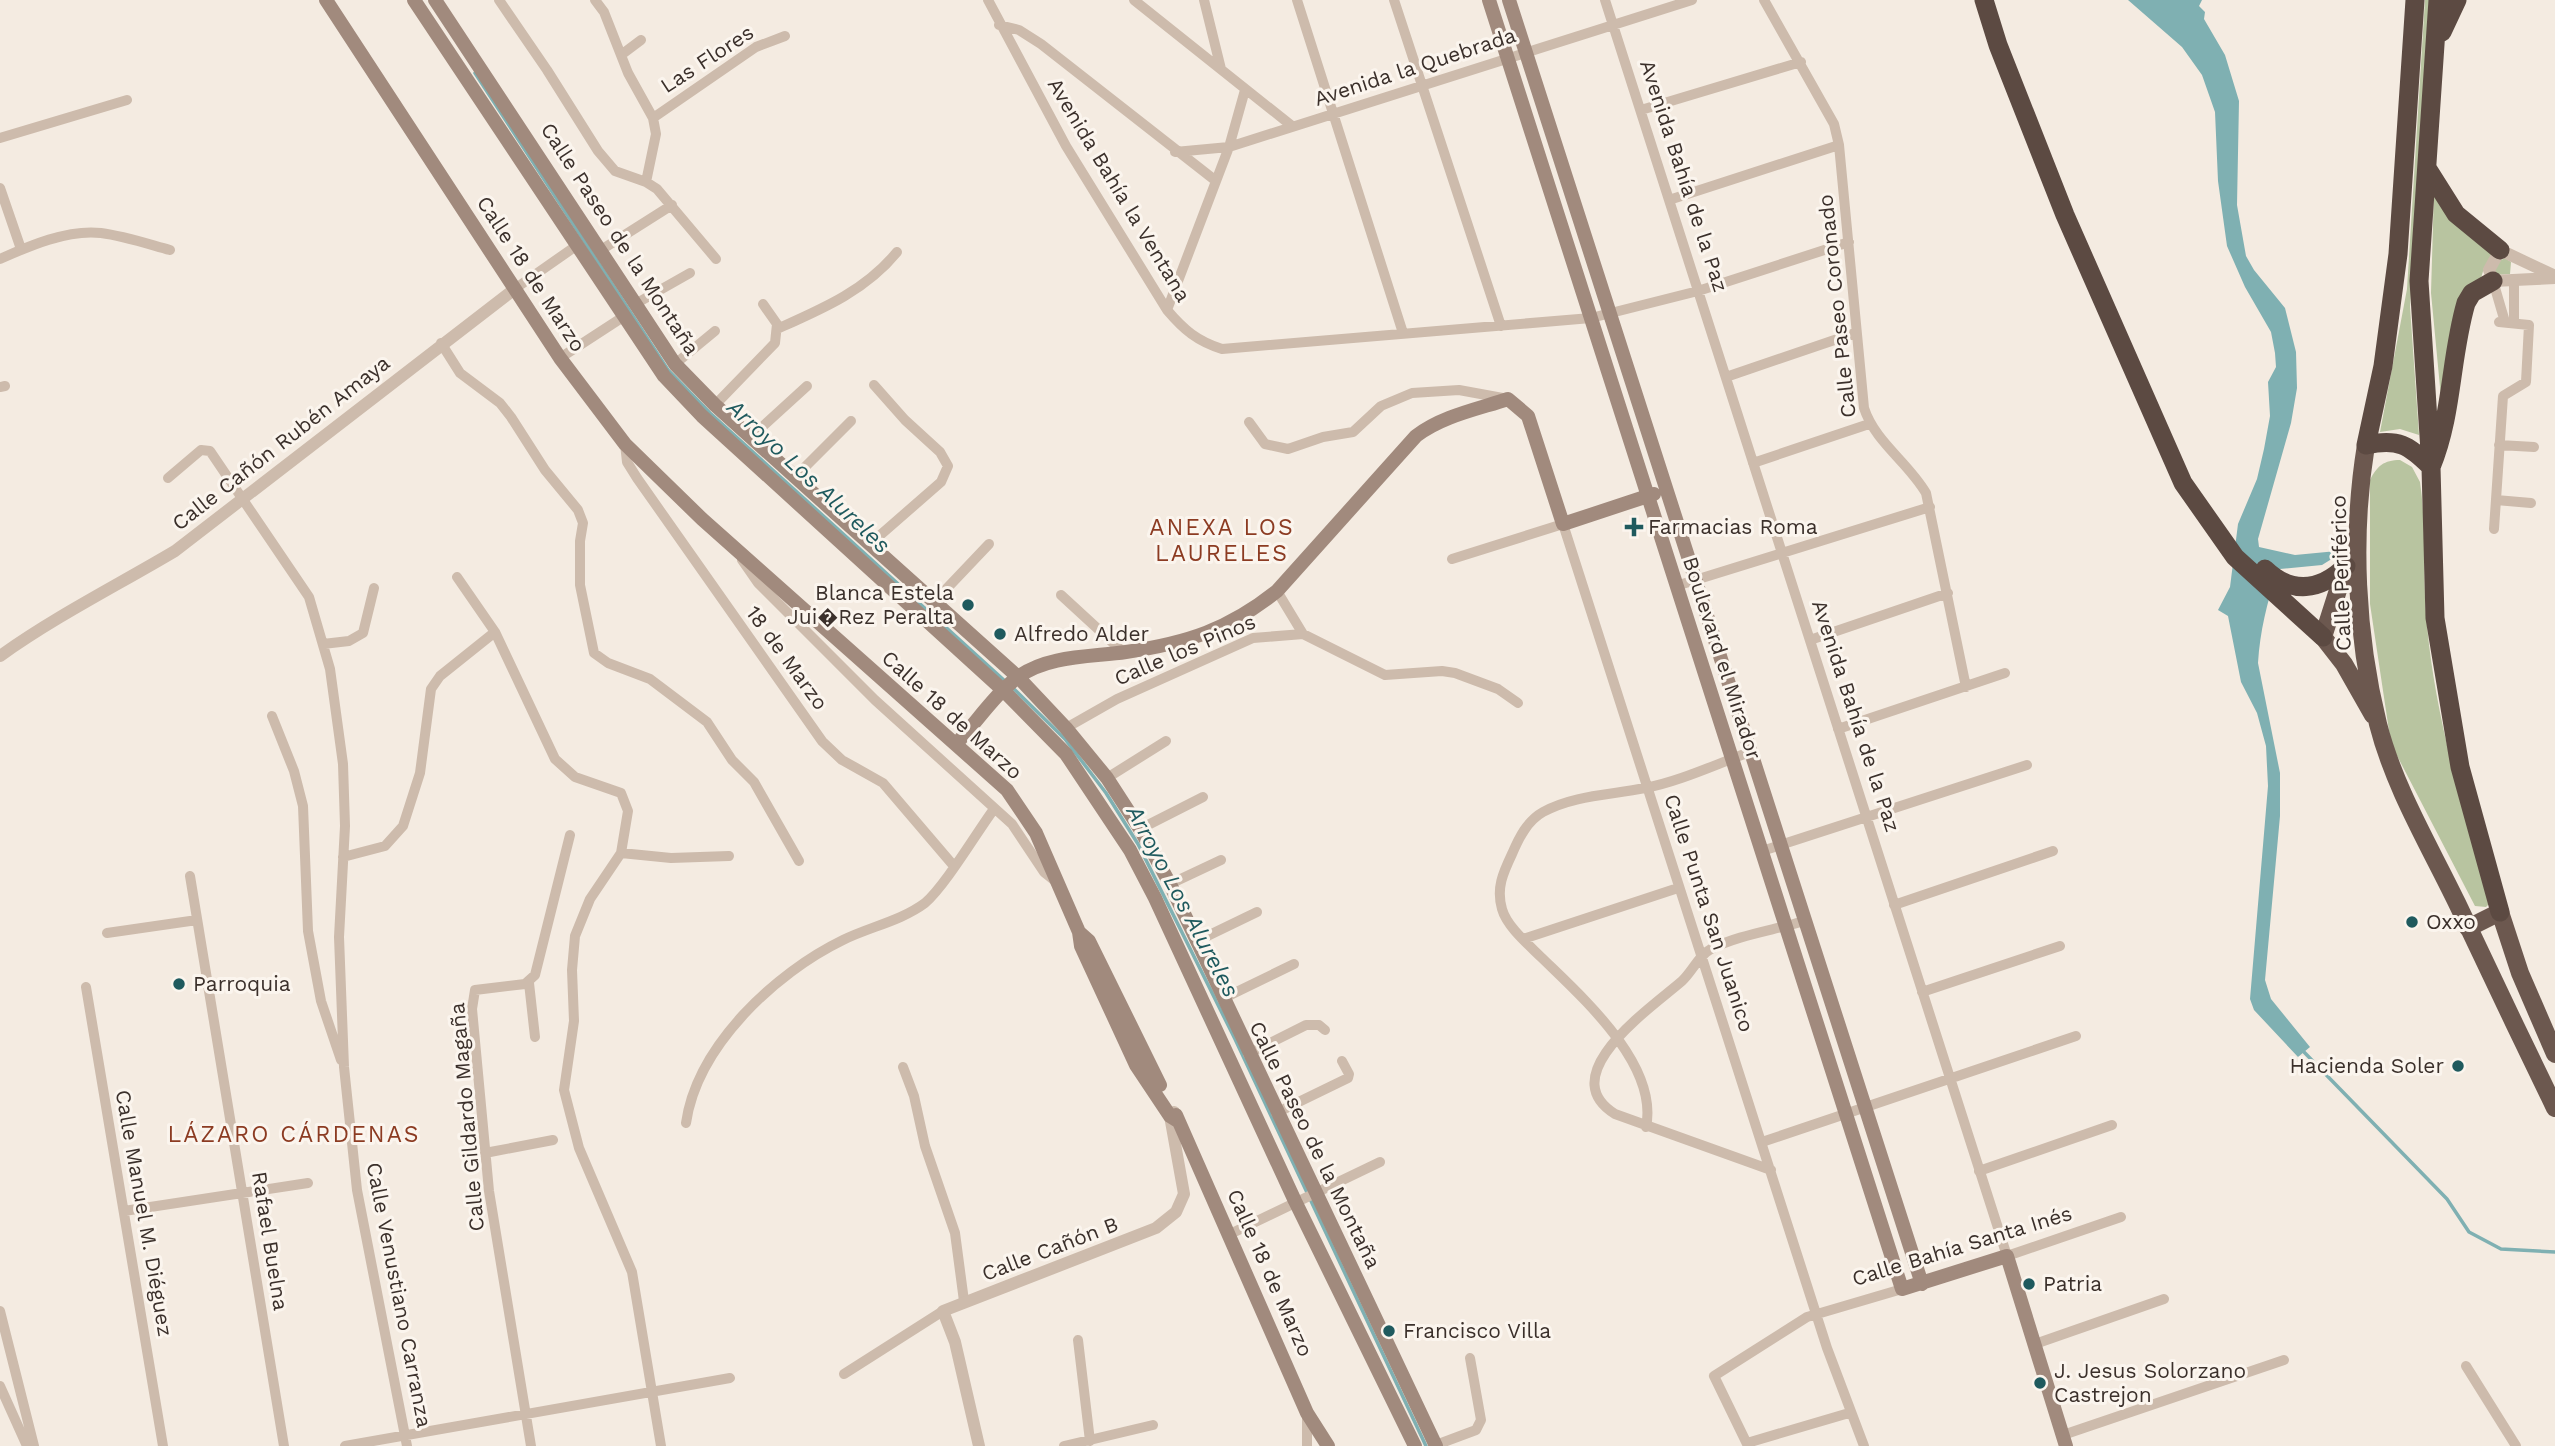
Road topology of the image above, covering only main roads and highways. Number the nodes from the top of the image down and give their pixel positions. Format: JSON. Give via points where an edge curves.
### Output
{"nodes":[{"id":1,"x":326,"y":0,"type":"edge"},
{"id":2,"x":414,"y":0,"type":"edge"},
{"id":3,"x":435,"y":0,"type":"edge"},
{"id":4,"x":1489,"y":0,"type":"edge"},
{"id":5,"x":1509,"y":0,"type":"edge"},
{"id":6,"x":1984,"y":0,"type":"edge"},
{"id":7,"x":1997,"y":0,"type":"edge"},
{"id":8,"x":2415,"y":0,"type":"edge"},
{"id":9,"x":2438,"y":0,"type":"edge"},
{"id":10,"x":2457,"y":0,"type":"edge"},
{"id":11,"x":2435,"y":49,"type":"junction"},
{"id":12,"x":2427,"y":168,"type":"junction"},
{"id":13,"x":2507,"y":254,"type":"road end"},
{"id":14,"x":2493,"y":281,"type":"road end"},
{"id":15,"x":2366,"y":445,"type":"junction"},
{"id":16,"x":2431,"y":467,"type":"junction"},
{"id":17,"x":1665,"y":491,"type":"junction"},
{"id":18,"x":1648,"y":496,"type":"junction"},
{"id":19,"x":2358,"y":528,"type":"junction"},
{"id":20,"x":2234,"y":547,"type":"junction"},
{"id":21,"x":2346,"y":566,"type":"junction"},
{"id":22,"x":2277,"y":587,"type":"junction"},
{"id":23,"x":2323,"y":637,"type":"junction"},
{"id":24,"x":1011,"y":684,"type":"junction"},
{"id":25,"x":2378,"y":724,"type":"junction"},
{"id":26,"x":956,"y":744,"type":"junction"},
{"id":27,"x":2500,"y":912,"type":"junction"},
{"id":28,"x":2468,"y":928,"type":"junction"},
{"id":29,"x":2555,"y":1054,"type":"edge"},
{"id":30,"x":2555,"y":1108,"type":"edge"},
{"id":31,"x":1306,"y":1196,"type":"junction"},
{"id":32,"x":2007,"y":1256,"type":"joint"},
{"id":33,"x":1922,"y":1283,"type":"junction"},
{"id":34,"x":1902,"y":1289,"type":"joint"},
{"id":35,"x":2065,"y":1440,"type":"edge"},
{"id":36,"x":1328,"y":1446,"type":"edge"},
{"id":37,"x":1415,"y":1446,"type":"edge"},
{"id":38,"x":1436,"y":1446,"type":"edge"}],
"edges":[{"from":1,"to":26,"type":"main road","name":"Calle 18 de Marzo","via":[[560,358],[625,444]]},
{"from":2,"to":24,"type":"main road","name":"Calle Paseo de la Montaña","via":[[664,376],[702,416]]},
{"from":3,"to":24,"type":"main road","name":"Calle Paseo de la Montaña","via":[[675,364],[933,603]]},
{"from":4,"to":18,"type":"main road","name":"Boulevard el Mirador"},
{"from":5,"to":17,"type":"main road","name":"Boulevard el Mirador"},
{"from":6,"to":20,"type":"highway","via":[[2065,215],[2183,483]]},
{"from":7,"to":20,"type":"highway","via":[[2025,88],[2148,385],[2190,478]]},
{"from":8,"to":15,"type":"highway","name":"Calle Periférico","via":[[2398,254]]},
{"from":9,"to":11,"type":"highway"},
{"from":10,"to":11,"type":"highway"},
{"from":11,"to":12,"type":"highway"},
{"from":12,"to":13,"type":"highway","via":[[2456,214]]},
{"from":12,"to":16,"type":"highway","via":[[2419,281]]},
{"from":14,"to":16,"type":"highway","via":[[2472,293],[2466,303],[2448,413]]},
{"from":15,"to":16,"type":"highway","via":[[2402,444]]},
{"from":15,"to":19,"type":"highway","name":"Calle Periférico"},
{"from":16,"to":27,"type":"highway","via":[[2435,618],[2444,683],[2460,767]]},
{"from":17,"to":18,"type":"main road"},
{"from":17,"to":33,"type":"main road","name":"Boulevard el Mirador"},
{"from":18,"to":24,"type":"main road","name":"Calle Punta San Juanico","via":[[1563,524],[1528,416],[1508,399],[1429,426],[1416,436],[1276,591],[1237,620],[1183,642],[1057,660]]},
{"from":18,"to":34,"type":"main road","name":"Boulevard el Mirador"},
{"from":19,"to":21,"type":"highway"},
{"from":19,"to":25,"type":"highway","name":"Calle Periférico","via":[[2363,641]]},
{"from":20,"to":22,"type":"highway"},
{"from":21,"to":22,"type":"highway","via":[[2316,586]]},
{"from":21,"to":23,"type":"highway"},
{"from":22,"to":23,"type":"highway"},
{"from":23,"to":25,"type":"highway"},
{"from":24,"to":26,"type":"main road"},
{"from":24,"to":31,"type":"main road","name":"Calle Paseo de la Montaña","via":[[1066,754],[1130,850],[1215,1025]]},
{"from":24,"to":31,"type":"main road","name":"Calle Paseo de la Montaña","via":[[1066,727],[1140,829],[1276,1113]]},
{"from":25,"to":28,"type":"highway","name":"Calle Periférico","via":[[2391,764]]},
{"from":26,"to":36,"type":"main road","name":"Calle 18 de Marzo","via":[[1007,790],[1035,833],[1130,1053],[1174,1116],[1307,1413]]},
{"from":27,"to":28,"type":"highway"},
{"from":27,"to":29,"type":"highway"},
{"from":28,"to":30,"type":"highway","name":"Calle Periférico"},
{"from":31,"to":37,"type":"main road"},
{"from":31,"to":38,"type":"main road","name":"Calle Paseo de la Montaña"},
{"from":32,"to":33,"type":"main road","name":"Calle Bahía Santa Inés"},
{"from":32,"to":35,"type":"main road","name":"Avenida Bahía de la Paz"},
{"from":33,"to":34,"type":"main road","name":"Calle Bahía Santa Inés"}]}
